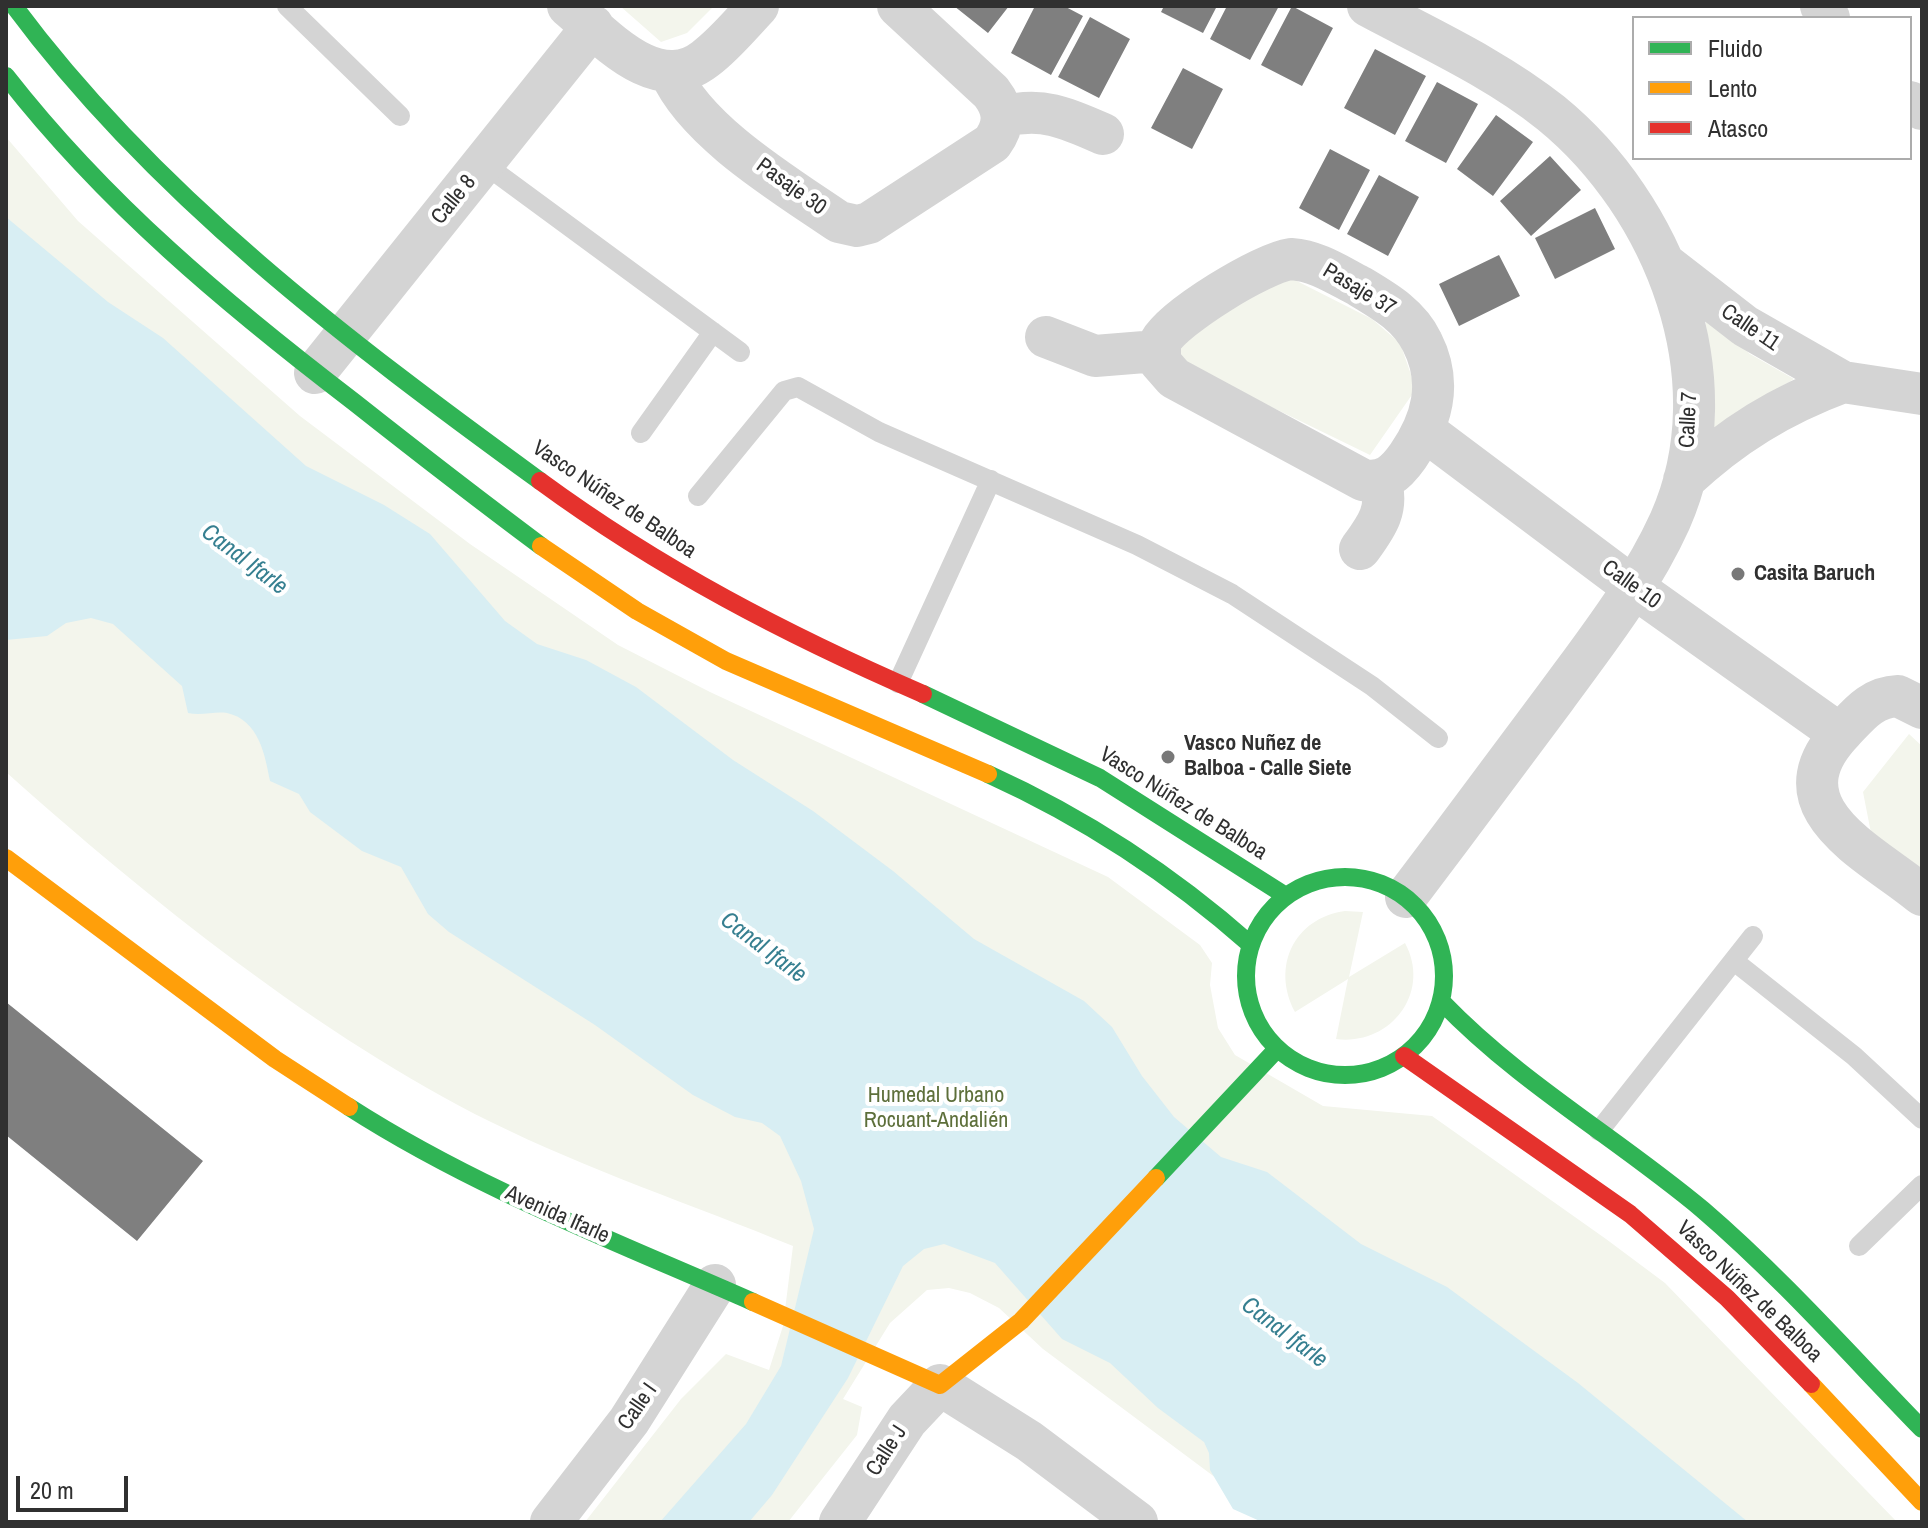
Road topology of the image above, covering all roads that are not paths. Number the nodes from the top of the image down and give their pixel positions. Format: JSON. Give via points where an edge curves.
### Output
{"nodes":[{"id":1,"x":14,"y":6,"type":"edge"},
{"id":2,"x":287,"y":6,"type":"edge"},
{"id":3,"x":758,"y":6,"type":"edge"},
{"id":4,"x":898,"y":6,"type":"edge"},
{"id":5,"x":1368,"y":6,"type":"edge"},
{"id":6,"x":580,"y":16,"type":"edge"},
{"id":7,"x":670,"y":72,"type":"junction"},
{"id":8,"x":6,"y":76,"type":"edge"},
{"id":9,"x":400,"y":116,"type":"dead end"},
{"id":10,"x":1003,"y":117,"type":"junction"},
{"id":11,"x":1103,"y":134,"type":"dead end"},
{"id":12,"x":483,"y":163,"type":"junction"},
{"id":13,"x":1665,"y":264,"type":"junction"},
{"id":14,"x":713,"y":332,"type":"junction"},
{"id":15,"x":347,"y":333,"type":"junction"},
{"id":16,"x":1046,"y":337,"type":"dead end"},
{"id":17,"x":1157,"y":351,"type":"junction"},
{"id":18,"x":740,"y":352,"type":"dead end"},
{"id":19,"x":315,"y":373,"type":"junction"},
{"id":20,"x":1843,"y":382,"type":"junction"},
{"id":21,"x":1922,"y":394,"type":"edge"},
{"id":22,"x":1425,"y":431,"type":"junction"},
{"id":23,"x":641,"y":433,"type":"dead end"},
{"id":24,"x":991,"y":480,"type":"junction"},
{"id":25,"x":1380,"y":480,"type":"junction"},
{"id":26,"x":1684,"y":480,"type":"junction"},
{"id":27,"x":698,"y":496,"type":"dead end"},
{"id":28,"x":1360,"y":549,"type":"dead end"},
{"id":29,"x":1633,"y":587,"type":"junction"},
{"id":30,"x":898,"y":683,"type":"junction"},
{"id":31,"x":1922,"y":708,"type":"edge"},
{"id":32,"x":1840,"y":734,"type":"junction"},
{"id":33,"x":1438,"y":738,"type":"dead end"},
{"id":34,"x":6,"y":858,"type":"edge"},
{"id":35,"x":1922,"y":895,"type":"edge"},
{"id":36,"x":1286,"y":896,"type":"junction"},
{"id":37,"x":1406,"y":897,"type":"junction"},
{"id":38,"x":1753,"y":936,"type":"dead end"},
{"id":39,"x":1251,"y":945,"type":"junction"},
{"id":40,"x":1734,"y":961,"type":"junction"},
{"id":41,"x":1442,"y":1002,"type":"junction"},
{"id":42,"x":1277,"y":1049,"type":"junction"},
{"id":43,"x":1404,"y":1056,"type":"junction"},
{"id":44,"x":1922,"y":1119,"type":"edge"},
{"id":45,"x":1599,"y":1131,"type":"junction"},
{"id":46,"x":1922,"y":1185,"type":"edge"},
{"id":47,"x":1859,"y":1246,"type":"dead end"},
{"id":48,"x":715,"y":1285,"type":"junction"},
{"id":49,"x":940,"y":1385,"type":"junction"},
{"id":50,"x":1922,"y":1429,"type":"edge"},
{"id":51,"x":1922,"y":1502,"type":"edge"},
{"id":52,"x":551,"y":1522,"type":"edge"},
{"id":53,"x":840,"y":1522,"type":"edge"},
{"id":54,"x":1137,"y":1522,"type":"edge"}],
"edges":[{"from":1,"to":15,"type":"street","name":"Vasco Núñez de Balboa","via":[[72,83],[157,174]]},
{"from":2,"to":9,"type":"lane"},
{"from":3,"to":7,"type":"street","via":[[705,60]]},
{"from":4,"to":10,"type":"street","via":[[991,92]]},
{"from":5,"to":13,"type":"street","name":"Calle 7","via":[[1471,61],[1550,113],[1619,183]]},
{"from":6,"to":7,"type":"street","name":"Calle 8","via":[[642,65]]},
{"from":6,"to":12,"type":"street","name":"Calle 8"},
{"from":7,"to":10,"type":"street","name":"Pasaje 30","via":[[698,117],[848,225],[881,217],[992,143]]},
{"from":8,"to":19,"type":"street","via":[[83,174],[127,218]]},
{"from":10,"to":11,"type":"street","via":[[1023,112],[1062,115]]},
{"from":12,"to":14,"type":"lane"},
{"from":12,"to":15,"type":"street","name":"Calle 8"},
{"from":13,"to":20,"type":"street","name":"Calle 11","via":[[1745,326]]},
{"from":13,"to":26,"type":"street","name":"Calle 7","via":[[1691,369],[1691,440]]},
{"from":14,"to":18,"type":"lane"},
{"from":14,"to":23,"type":"lane"},
{"from":15,"to":19,"type":"street","name":"Calle 8"},
{"from":15,"to":30,"type":"street","name":"Vasco Núñez de Balboa","via":[[452,416],[655,559],[784,631]]},
{"from":16,"to":17,"type":"street","via":[[1095,356]]},
{"from":17,"to":22,"type":"street","name":"Pasaje 37","via":[[1174,324],[1262,268],[1276,261],[1308,260],[1385,301],[1412,325],[1433,376]]},
{"from":17,"to":25,"type":"street","via":[[1165,372],[1174,378],[1363,480]]},
{"from":19,"to":39,"type":"street","via":[[484,503],[671,631],[768,681],[1042,800],[1166,875]]},
{"from":20,"to":21,"type":"street","name":"Calle 11"},
{"from":20,"to":26,"type":"street","name":"Calle 11","via":[[1761,419]]},
{"from":22,"to":25,"type":"street","name":"Pasaje 37","via":[[1400,467]]},
{"from":22,"to":29,"type":"street","name":"Calle 10"},
{"from":24,"to":27,"type":"lane","via":[[792,387]]},
{"from":24,"to":30,"type":"lane"},
{"from":24,"to":33,"type":"lane","via":[[1232,594],[1372,686]]},
{"from":25,"to":28,"type":"street","via":[[1383,512]]},
{"from":26,"to":29,"type":"street","name":"Calle 7","via":[[1666,529]]},
{"from":29,"to":32,"type":"street","name":"Calle 10"},
{"from":29,"to":37,"type":"street","name":"Calle 7"},
{"from":30,"to":36,"type":"street","name":"Vasco Núñez de Balboa","via":[[1073,763]]},
{"from":31,"to":32,"type":"street","via":[[1898,696],[1878,699]]},
{"from":32,"to":35,"type":"street","via":[[1819,775],[1822,807],[1841,835]]},
{"from":34,"to":48,"type":"street","name":"Avenida Ifarle","via":[[275,1059],[396,1137],[504,1192]]},
{"from":36,"to":37,"type":"street","via":[[1314,882],[1347,876],[1378,882]]},
{"from":36,"to":39,"type":"street","via":[[1259,926]]},
{"from":37,"to":41,"type":"street","via":[[1432,926],[1440,944]]},
{"from":38,"to":40,"type":"lane"},
{"from":39,"to":42,"type":"street","via":[[1245,977],[1249,1001],[1257,1024]]},
{"from":40,"to":44,"type":"lane","via":[[1854,1056]]},
{"from":40,"to":45,"type":"lane"},
{"from":41,"to":43,"type":"street","via":[[1428,1032]]},
{"from":41,"to":45,"type":"street","name":"Vasco Núñez de Balboa","via":[[1470,1034]]},
{"from":42,"to":43,"type":"street","via":[[1305,1068],[1339,1076],[1373,1072]]},
{"from":42,"to":49,"type":"street","via":[[1021,1321]]},
{"from":43,"to":51,"type":"street","name":"Vasco Núñez de Balboa","via":[[1666,1243],[1726,1297]]},
{"from":45,"to":50,"type":"street","name":"Vasco Núñez de Balboa","via":[[1737,1241]]},
{"from":46,"to":47,"type":"lane"},
{"from":48,"to":49,"type":"street","name":"Avenida Ifarle"},
{"from":48,"to":52,"type":"street","name":"Calle I","via":[[629,1421]]},
{"from":49,"to":53,"type":"street","name":"Calle J","via":[[907,1420]]},
{"from":49,"to":54,"type":"street","name":"Avenida Ifarle","via":[[1029,1441]]}]}
